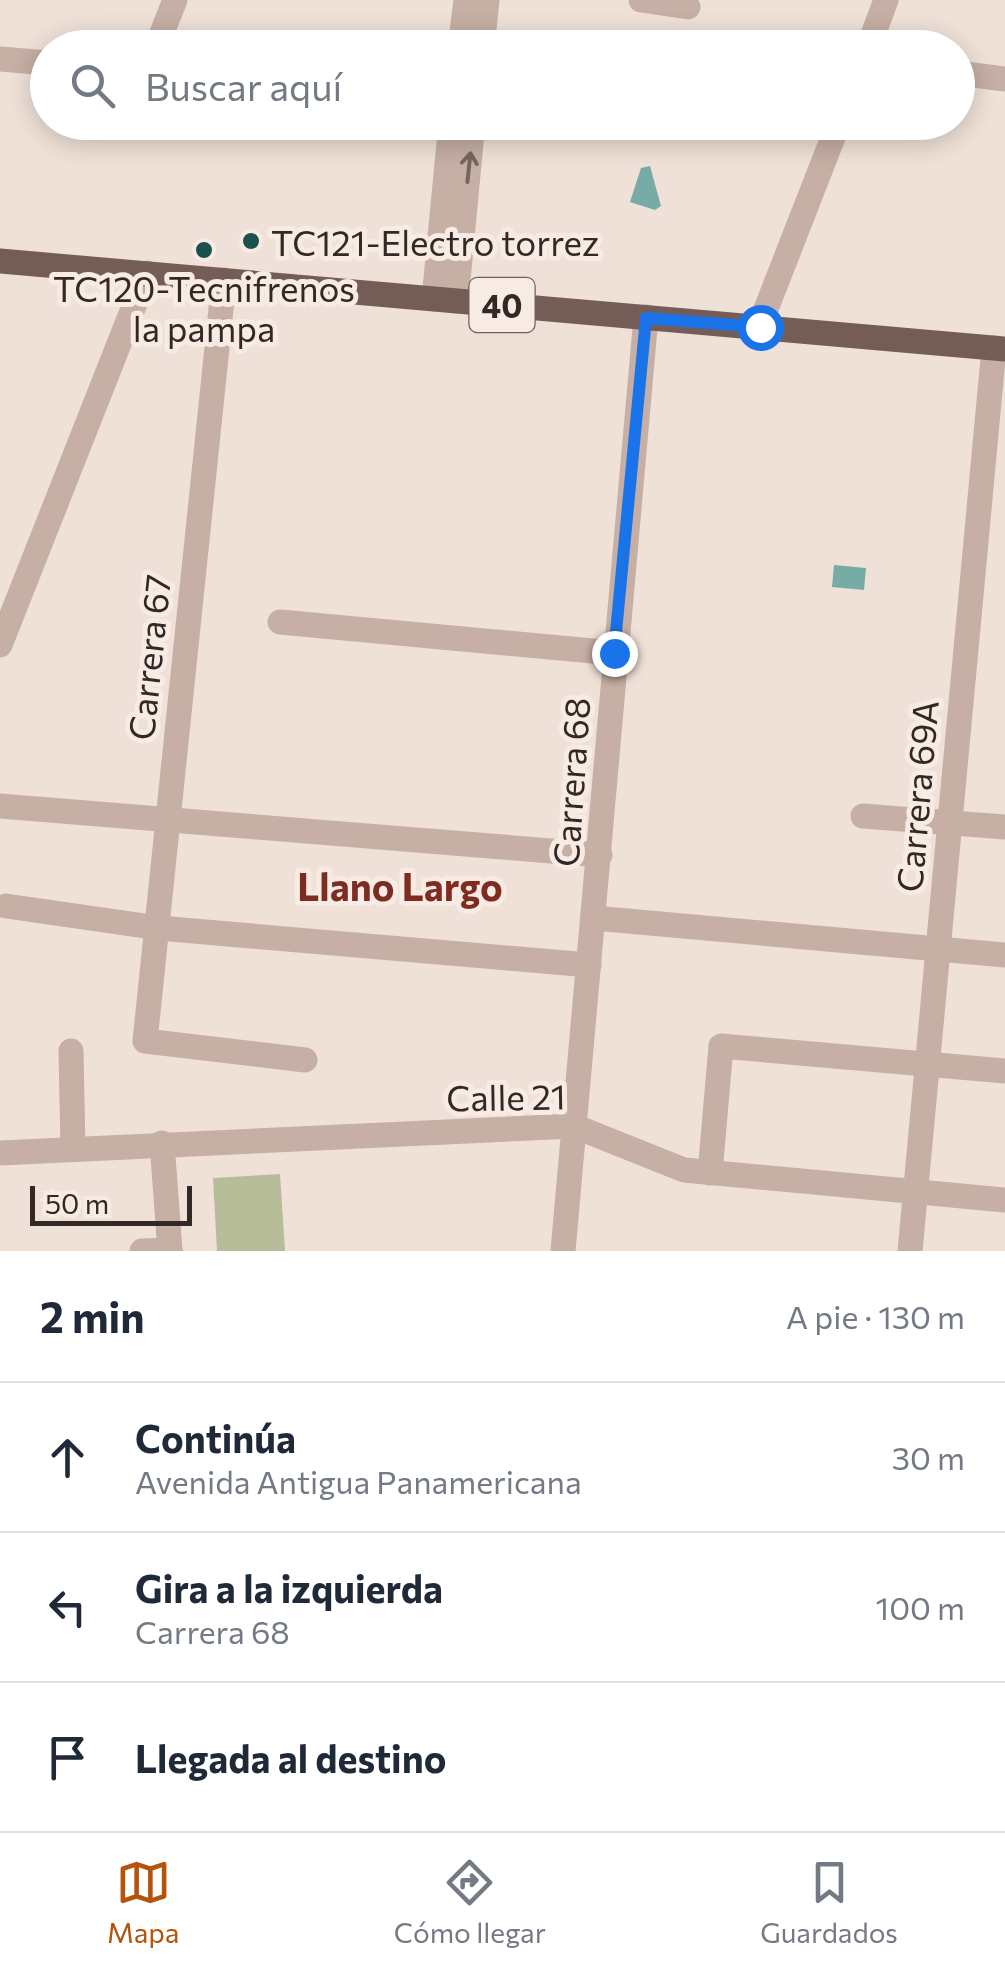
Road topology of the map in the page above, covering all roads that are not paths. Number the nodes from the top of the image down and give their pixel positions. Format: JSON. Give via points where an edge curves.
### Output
{"nodes":[{"id":1,"x":175,"y":0,"type":"edge"},
{"id":2,"x":466,"y":0,"type":"edge"},
{"id":3,"x":486,"y":0,"type":"edge"},
{"id":4,"x":641,"y":0,"type":"edge"},
{"id":5,"x":886,"y":0,"type":"edge"},
{"id":6,"x":688,"y":7,"type":"dead end"},
{"id":7,"x":163,"y":30,"type":"edge"},
{"id":8,"x":462,"y":30,"type":"edge"},
{"id":9,"x":484,"y":30,"type":"edge"},
{"id":10,"x":875,"y":30,"type":"edge"},
{"id":11,"x":0,"y":59,"type":"edge"},
{"id":12,"x":30,"y":62,"type":"edge"},
{"id":13,"x":975,"y":75,"type":"edge"},
{"id":14,"x":1005,"y":79,"type":"edge"},
{"id":15,"x":450,"y":140,"type":"edge"},
{"id":16,"x":470,"y":140,"type":"edge"},
{"id":17,"x":831,"y":140,"type":"edge"},
{"id":18,"x":0,"y":260,"type":"edge"},
{"id":19,"x":147,"y":273,"type":"junction"},
{"id":20,"x":224,"y":280,"type":"junction"},
{"id":21,"x":445,"y":300,"type":"junction"},
{"id":22,"x":646,"y":318,"type":"junction"},
{"id":23,"x":760,"y":327,"type":"junction"},
{"id":24,"x":1000,"y":349,"type":"edge"},
{"id":25,"x":280,"y":622,"type":"dead end"},
{"id":26,"x":0,"y":645,"type":"edge"},
{"id":27,"x":614,"y":653,"type":"junction"},
{"id":28,"x":0,"y":806,"type":"edge"},
{"id":29,"x":864,"y":816,"type":"dead end"},
{"id":30,"x":167,"y":822,"type":"junction"},
{"id":31,"x":948,"y":822,"type":"junction"},
{"id":32,"x":1005,"y":827,"type":"edge"},
{"id":33,"x":600,"y":855,"type":"junction"},
{"id":34,"x":6,"y":906,"type":"dead end"},
{"id":35,"x":594,"y":918,"type":"junction"},
{"id":36,"x":159,"y":928,"type":"junction"},
{"id":37,"x":937,"y":948,"type":"junction"},
{"id":38,"x":1005,"y":955,"type":"edge"},
{"id":39,"x":590,"y":965,"type":"junction"},
{"id":40,"x":71,"y":1051,"type":"dead end"},
{"id":41,"x":305,"y":1060,"type":"dead end"},
{"id":42,"x":926,"y":1064,"type":"junction"},
{"id":43,"x":1005,"y":1071,"type":"edge"},
{"id":44,"x":574,"y":1126,"type":"junction"},
{"id":45,"x":162,"y":1143,"type":"junction"},
{"id":46,"x":74,"y":1149,"type":"junction"},
{"id":47,"x":0,"y":1153,"type":"edge"},
{"id":48,"x":710,"y":1173,"type":"junction"},
{"id":49,"x":915,"y":1192,"type":"junction"},
{"id":50,"x":1005,"y":1200,"type":"edge"},
{"id":51,"x":170,"y":1250,"type":"edge"},
{"id":52,"x":142,"y":1251,"type":"edge"},
{"id":53,"x":563,"y":1251,"type":"edge"},
{"id":54,"x":910,"y":1251,"type":"edge"}],
"edges":[{"from":1,"to":7,"type":"street"},
{"from":2,"to":8,"type":"street"},
{"from":3,"to":9,"type":"street"},
{"from":4,"to":6,"type":"street"},
{"from":5,"to":10,"type":"street"},
{"from":11,"to":12,"type":"street"},
{"from":13,"to":14,"type":"street"},
{"from":15,"to":21,"type":"street"},
{"from":21,"to":16,"type":"street","one_way":true},
{"from":17,"to":23,"type":"street"},
{"from":18,"to":19,"type":"main road","number":"40"},
{"from":19,"to":20,"type":"main road","number":"40"},
{"from":19,"to":26,"type":"street"},
{"from":20,"to":21,"type":"main road","number":"40"},
{"from":20,"to":30,"type":"street","name":"Carrera 67"},
{"from":21,"to":22,"type":"main road","number":"40"},
{"from":22,"to":23,"type":"main road","number":"40"},
{"from":22,"to":27,"type":"street","name":"Carrera 68"},
{"from":23,"to":24,"type":"main road","number":"40"},
{"from":24,"to":31,"type":"street","name":"Carrera 69A"},
{"from":25,"to":27,"type":"street"},
{"from":27,"to":33,"type":"street","name":"Carrera 68"},
{"from":28,"to":30,"type":"street"},
{"from":29,"to":31,"type":"street"},
{"from":30,"to":33,"type":"street"},
{"from":30,"to":36,"type":"street","name":"Carrera 67"},
{"from":31,"to":32,"type":"street"},
{"from":31,"to":37,"type":"street","name":"Carrera 69A"},
{"from":33,"to":35,"type":"street","name":"Carrera 68"},
{"from":34,"to":36,"type":"street"},
{"from":35,"to":37,"type":"street"},
{"from":35,"to":39,"type":"street","name":"Carrera 68"},
{"from":36,"to":39,"type":"street"},
{"from":36,"to":41,"type":"street","name":"Carrera 67","via":[[145,1041]]},
{"from":37,"to":38,"type":"street"},
{"from":37,"to":42,"type":"street","name":"Carrera 69A"},
{"from":39,"to":44,"type":"street","name":"Carrera 68"},
{"from":40,"to":46,"type":"street"},
{"from":42,"to":43,"type":"street"},
{"from":42,"to":48,"type":"street","via":[[722,1046]]},
{"from":42,"to":49,"type":"street","name":"Carrera 69A"},
{"from":44,"to":45,"type":"street","name":"Calle 21"},
{"from":44,"to":48,"type":"street","name":"Calle 21","via":[[684,1170]]},
{"from":44,"to":53,"type":"street","name":"Carrera 68"},
{"from":45,"to":46,"type":"street","name":"Calle 21"},
{"from":45,"to":51,"type":"street"},
{"from":46,"to":47,"type":"street","name":"Calle 21"},
{"from":48,"to":49,"type":"street","name":"Calle 21"},
{"from":49,"to":50,"type":"street","name":"Calle 21"},
{"from":49,"to":54,"type":"street","name":"Carrera 69A"},
{"from":51,"to":52,"type":"street"}]}
